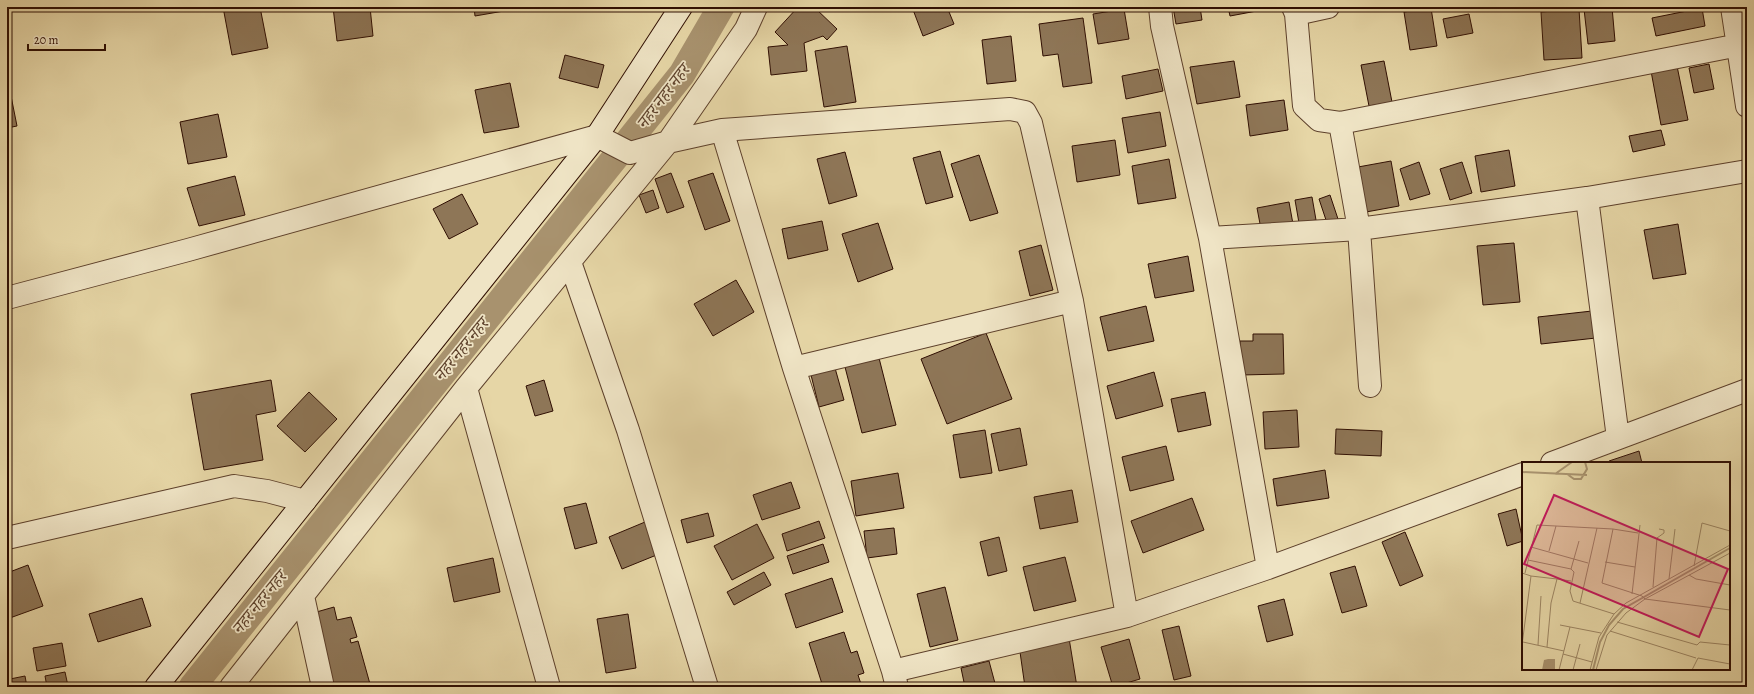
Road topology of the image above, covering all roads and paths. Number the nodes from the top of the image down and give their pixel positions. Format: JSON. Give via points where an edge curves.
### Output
{"nodes":[{"id":1,"x":681,"y":7,"type":"edge"},
{"id":2,"x":756,"y":7,"type":"edge"},
{"id":3,"x":1160,"y":7,"type":"edge"},
{"id":4,"x":1328,"y":7,"type":"edge"},
{"id":5,"x":1732,"y":7,"type":"edge"},
{"id":6,"x":1294,"y":11,"type":"edge"},
{"id":7,"x":1739,"y":45,"type":"junction"},
{"id":8,"x":1747,"y":106,"type":"edge"},
{"id":9,"x":1340,"y":123,"type":"junction"},
{"id":10,"x":722,"y":130,"type":"junction"},
{"id":11,"x":597,"y":136,"type":"junction"},
{"id":12,"x":668,"y":142,"type":"junction"},
{"id":13,"x":1747,"y":171,"type":"edge"},
{"id":14,"x":1587,"y":198,"type":"junction"},
{"id":15,"x":1359,"y":229,"type":"junction"},
{"id":16,"x":1210,"y":238,"type":"junction"},
{"id":17,"x":570,"y":262,"type":"junction"},
{"id":18,"x":7,"y":298,"type":"edge"},
{"id":19,"x":1072,"y":301,"type":"junction"},
{"id":20,"x":794,"y":368,"type":"junction"},
{"id":21,"x":1370,"y":386,"type":"dead end"},
{"id":22,"x":466,"y":388,"type":"junction"},
{"id":23,"x":1747,"y":390,"type":"edge"},
{"id":24,"x":1618,"y":438,"type":"junction"},
{"id":25,"x":1555,"y":462,"type":"edge"},
{"id":26,"x":1522,"y":474,"type":"edge"},
{"id":27,"x":305,"y":501,"type":"junction"},
{"id":28,"x":7,"y":538,"type":"edge"},
{"id":29,"x":1268,"y":568,"type":"junction"},
{"id":30,"x":303,"y":596,"type":"junction"},
{"id":31,"x":1127,"y":616,"type":"junction"},
{"id":32,"x":895,"y":679,"type":"edge"},
{"id":33,"x":156,"y":687,"type":"edge"},
{"id":34,"x":231,"y":687,"type":"edge"},
{"id":35,"x":323,"y":687,"type":"edge"},
{"id":36,"x":549,"y":687,"type":"edge"},
{"id":37,"x":707,"y":687,"type":"edge"}],
"edges":[{"from":1,"to":11,"type":"street"},
{"from":2,"to":12,"type":"street","via":[[746,29]]},
{"from":3,"to":16,"type":"street","via":[[1162,26]]},
{"from":4,"to":6,"type":"street"},
{"from":5,"to":7,"type":"street"},
{"from":6,"to":9,"type":"street","via":[[1304,106],[1319,120]]},
{"from":7,"to":8,"type":"street"},
{"from":7,"to":9,"type":"street"},
{"from":9,"to":15,"type":"street"},
{"from":10,"to":12,"type":"street"},
{"from":10,"to":19,"type":"street","via":[[1010,109],[1025,112],[1031,123]]},
{"from":10,"to":20,"type":"street"},
{"from":11,"to":12,"type":"street","via":[[630,153]]},
{"from":11,"to":18,"type":"street"},
{"from":11,"to":27,"type":"street"},
{"from":12,"to":17,"type":"street"},
{"from":13,"to":14,"type":"street"},
{"from":14,"to":15,"type":"street"},
{"from":14,"to":24,"type":"street"},
{"from":15,"to":16,"type":"street"},
{"from":15,"to":21,"type":"street"},
{"from":16,"to":29,"type":"street"},
{"from":17,"to":22,"type":"street"},
{"from":17,"to":37,"type":"street","via":[[628,430]]},
{"from":19,"to":20,"type":"street"},
{"from":19,"to":31,"type":"street"},
{"from":20,"to":32,"type":"street"},
{"from":22,"to":30,"type":"street"},
{"from":22,"to":36,"type":"street"},
{"from":23,"to":24,"type":"street"},
{"from":24,"to":25,"type":"street"},
{"from":26,"to":29,"type":"street"},
{"from":27,"to":28,"type":"street","via":[[234,486]]},
{"from":27,"to":33,"type":"street"},
{"from":29,"to":31,"type":"street"},
{"from":30,"to":34,"type":"street"},
{"from":30,"to":35,"type":"street"},
{"from":31,"to":32,"type":"street"}]}
